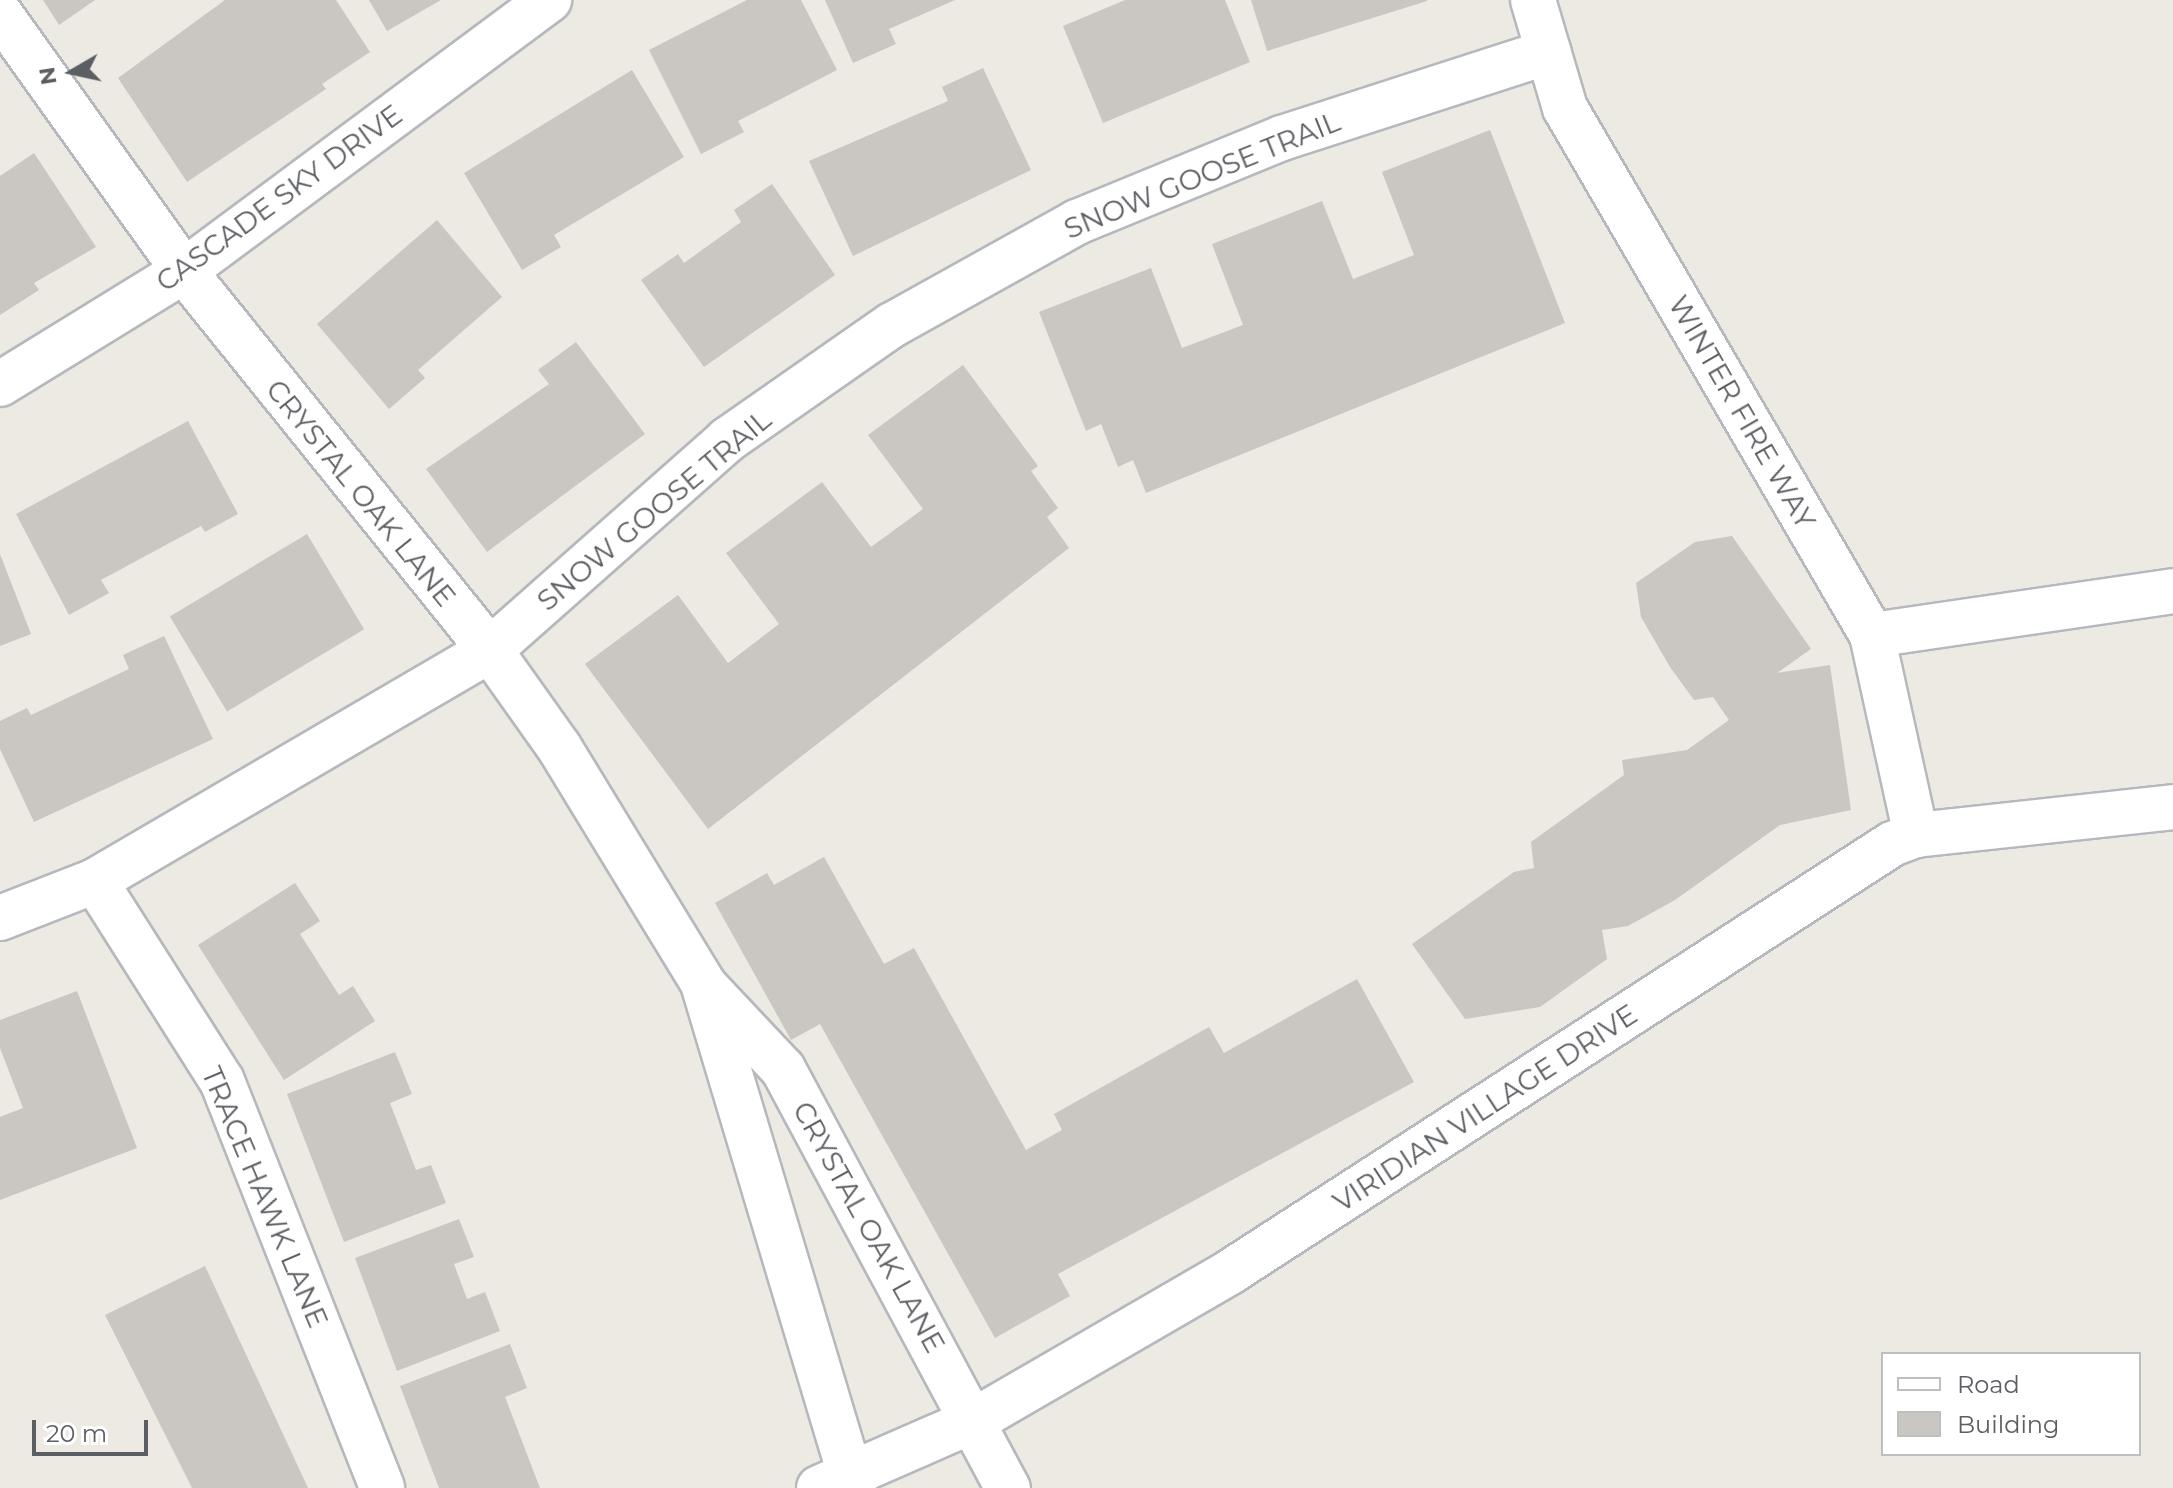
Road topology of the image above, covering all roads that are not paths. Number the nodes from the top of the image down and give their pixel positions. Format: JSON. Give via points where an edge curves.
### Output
{"nodes":[{"id":1,"x":549,"y":0,"type":"edge"},
{"id":2,"x":1533,"y":0,"type":"edge"},
{"id":3,"x":0,"y":14,"type":"edge"},
{"id":4,"x":1548,"y":52,"type":"junction"},
{"id":5,"x":184,"y":271,"type":"junction"},
{"id":6,"x":0,"y":384,"type":"edge"},
{"id":7,"x":2173,"y":591,"type":"edge"},
{"id":8,"x":1872,"y":635,"type":"junction"},
{"id":9,"x":490,"y":650,"type":"junction"},
{"id":10,"x":2173,"y":807,"type":"edge"},
{"id":11,"x":1916,"y":835,"type":"junction"},
{"id":12,"x":95,"y":881,"type":"junction"},
{"id":13,"x":0,"y":918,"type":"edge"},
{"id":14,"x":704,"y":985,"type":"junction"},
{"id":15,"x":975,"y":1420,"type":"junction"},
{"id":16,"x":841,"y":1484,"type":"edge"},
{"id":17,"x":382,"y":1488,"type":"edge"},
{"id":18,"x":1008,"y":1488,"type":"edge"}],
"edges":[{"from":1,"to":5,"type":"street","name":"CASCADE SKY DRIVE"},
{"from":2,"to":4,"type":"street","name":"WINTER FIRE WAY"},
{"from":3,"to":5,"type":"street","name":"CRYSTAL OAK LANE"},
{"from":4,"to":8,"type":"street","name":"WINTER FIRE WAY","via":[[1565,108]]},
{"from":4,"to":9,"type":"street","name":"SNOW GOOSE TRAIL","via":[[1282,138],[1077,222],[892,325],[727,440]]},
{"from":5,"to":6,"type":"street","name":"CASCADE SKY DRIVE"},
{"from":5,"to":9,"type":"street","name":"CRYSTAL OAK LANE"},
{"from":7,"to":8,"type":"street"},
{"from":8,"to":11,"type":"street","name":"WINTER FIRE WAY"},
{"from":9,"to":12,"type":"street","name":"SNOW GOOSE TRAIL"},
{"from":9,"to":14,"type":"street","name":"CRYSTAL OAK LANE","via":[[559,747]]},
{"from":10,"to":11,"type":"street","name":"VIRIDIAN VILLAGE DRIVE"},
{"from":11,"to":15,"type":"street","name":"VIRIDIAN VILLAGE DRIVE","via":[[1892,844],[1230,1272]]},
{"from":12,"to":13,"type":"street","name":"SNOW GOOSE TRAIL"},
{"from":12,"to":17,"type":"street","name":"TRACE HAWK LANE","via":[[222,1081]]},
{"from":14,"to":15,"type":"street","name":"CRYSTAL OAK LANE","via":[[783,1069]]},
{"from":14,"to":16,"type":"street","name":"CRYSTAL OAK LANE"},
{"from":15,"to":16,"type":"street","name":"VIRIDIAN VILLAGE DRIVE"},
{"from":15,"to":18,"type":"street","name":"CRYSTAL OAK LANE"}]}
